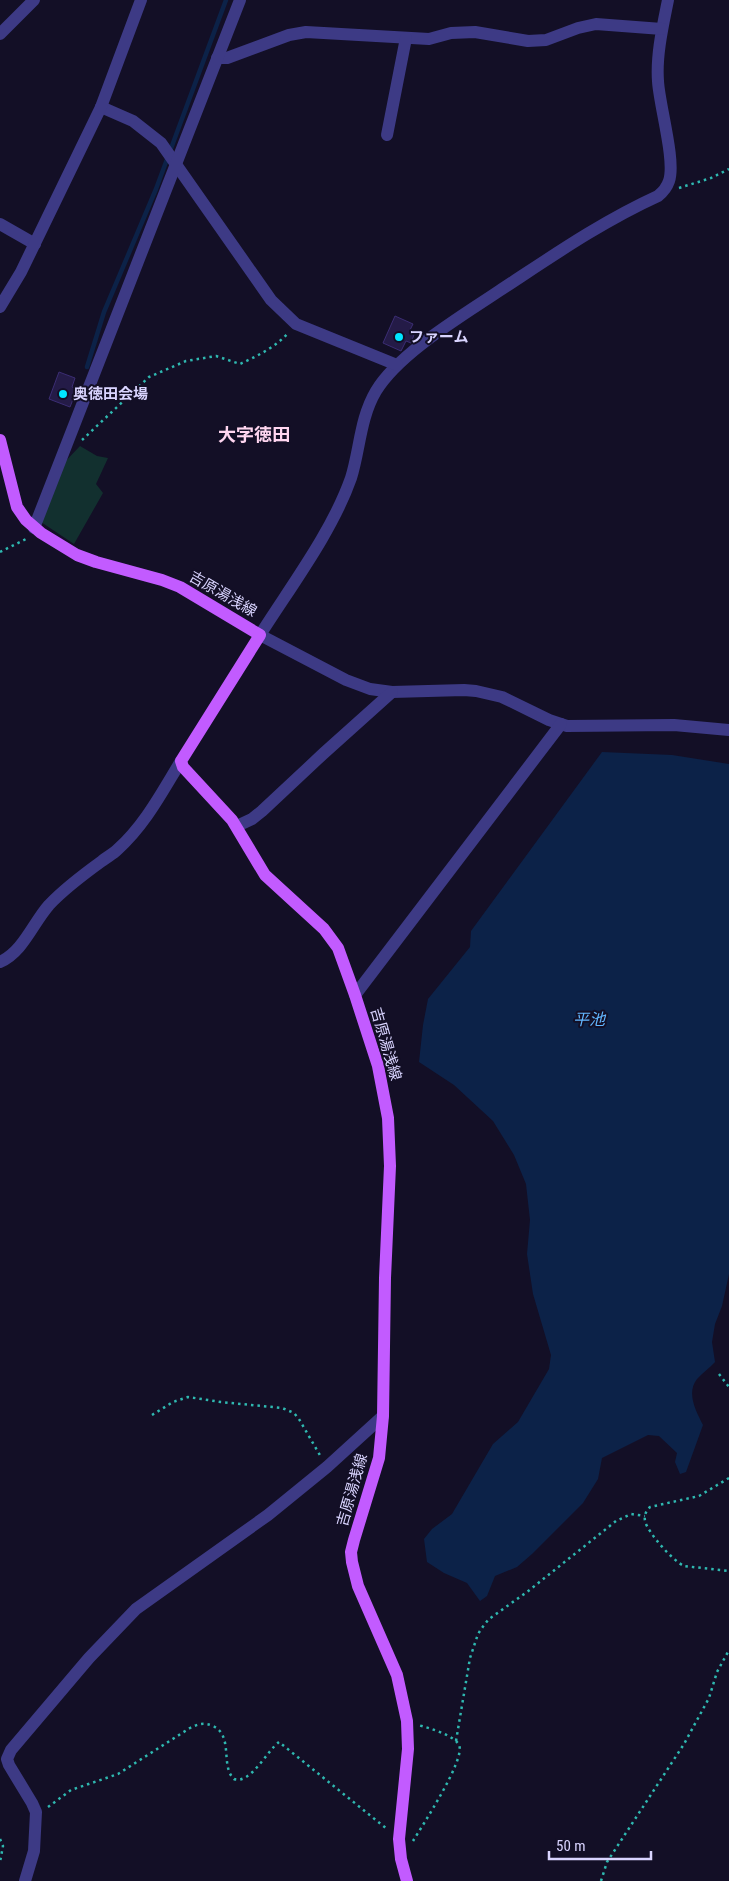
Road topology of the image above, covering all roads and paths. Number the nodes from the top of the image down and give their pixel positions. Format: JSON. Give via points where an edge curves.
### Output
{"nodes":[{"id":1,"x":34,"y":0,"type":"edge"},
{"id":2,"x":141,"y":0,"type":"edge"},
{"id":3,"x":240,"y":0,"type":"edge"},
{"id":4,"x":668,"y":0,"type":"edge"},
{"id":5,"x":662,"y":29,"type":"junction"},
{"id":6,"x":0,"y":34,"type":"edge"},
{"id":7,"x":406,"y":38,"type":"junction"},
{"id":8,"x":217,"y":58,"type":"junction"},
{"id":9,"x":101,"y":107,"type":"junction"},
{"id":10,"x":387,"y":135,"type":"dead end"},
{"id":11,"x":176,"y":163,"type":"junction"},
{"id":12,"x":729,"y":170,"type":"edge"},
{"id":13,"x":658,"y":196,"type":"junction"},
{"id":14,"x":0,"y":224,"type":"edge"},
{"id":15,"x":35,"y":244,"type":"junction"},
{"id":16,"x":0,"y":307,"type":"edge"},
{"id":17,"x":296,"y":324,"type":"junction"},
{"id":18,"x":398,"y":365,"type":"junction"},
{"id":19,"x":0,"y":440,"type":"edge"},
{"id":20,"x":80,"y":442,"type":"dead end"},
{"id":21,"x":38,"y":530,"type":"junction"},
{"id":22,"x":0,"y":552,"type":"edge"},
{"id":23,"x":260,"y":634,"type":"junction"},
{"id":24,"x":392,"y":692,"type":"junction"},
{"id":25,"x":561,"y":724,"type":"junction"},
{"id":26,"x":729,"y":730,"type":"edge"},
{"id":27,"x":181,"y":760,"type":"junction"},
{"id":28,"x":237,"y":826,"type":"junction"},
{"id":29,"x":0,"y":962,"type":"edge"},
{"id":30,"x":355,"y":995,"type":"junction"},
{"id":31,"x":719,"y":1374,"type":"dead end"},
{"id":32,"x":729,"y":1387,"type":"edge"},
{"id":33,"x":152,"y":1415,"type":"dead end"},
{"id":34,"x":383,"y":1416,"type":"junction"},
{"id":35,"x":327,"y":1467,"type":"junction"},
{"id":36,"x":729,"y":1478,"type":"edge"},
{"id":37,"x":645,"y":1516,"type":"junction"},
{"id":38,"x":729,"y":1571,"type":"edge"},
{"id":39,"x":729,"y":1650,"type":"edge"},
{"id":40,"x":408,"y":1721,"type":"junction"},
{"id":41,"x":456,"y":1742,"type":"junction"},
{"id":42,"x":36,"y":1812,"type":"junction"},
{"id":43,"x":383,"y":1825,"type":"dead end"},
{"id":44,"x":0,"y":1838,"type":"edge"},
{"id":45,"x":401,"y":1859,"type":"junction"},
{"id":46,"x":0,"y":1862,"type":"edge"},
{"id":47,"x":405,"y":1880,"type":"edge"},
{"id":48,"x":25,"y":1881,"type":"edge"},
{"id":49,"x":601,"y":1881,"type":"edge"}],
"edges":[{"from":1,"to":6,"type":"street"},
{"from":2,"to":9,"type":"street"},
{"from":3,"to":8,"type":"street"},
{"from":4,"to":5,"type":"street"},
{"from":5,"to":7,"type":"street","via":[[596,24],[539,41],[475,32],[430,40]]},
{"from":5,"to":13,"type":"street","via":[[658,80],[670,175],[667,186]]},
{"from":7,"to":8,"type":"street","via":[[306,32],[227,58]]},
{"from":7,"to":10,"type":"street"},
{"from":8,"to":11,"type":"street"},
{"from":9,"to":11,"type":"street","via":[[144,128]]},
{"from":9,"to":15,"type":"street"},
{"from":11,"to":17,"type":"street","via":[[271,300]]},
{"from":11,"to":21,"type":"street"},
{"from":12,"to":13,"type":"path"},
{"from":13,"to":18,"type":"street","via":[[598,226],[447,326]]},
{"from":14,"to":15,"type":"street"},
{"from":15,"to":16,"type":"street"},
{"from":17,"to":18,"type":"street"},
{"from":17,"to":20,"type":"path","via":[[282,340],[240,364],[216,356],[186,361],[149,377]]},
{"from":18,"to":23,"type":"street","via":[[376,391],[363,424],[351,478],[328,527]]},
{"from":19,"to":21,"type":"main road","name":"吉原湯浅線","via":[[17,507]]},
{"from":21,"to":22,"type":"path"},
{"from":21,"to":23,"type":"main road","name":"吉原湯浅線","via":[[96,562],[180,587]]},
{"from":23,"to":24,"type":"street","via":[[358,685]]},
{"from":23,"to":27,"type":"main road","name":"吉原湯浅線"},
{"from":24,"to":25,"type":"street","via":[[476,691],[502,697]]},
{"from":24,"to":28,"type":"street","via":[[262,811]]},
{"from":25,"to":26,"type":"street","via":[[674,725]]},
{"from":25,"to":30,"type":"street"},
{"from":27,"to":28,"type":"main road","name":"吉原湯浅線","via":[[183,767]]},
{"from":27,"to":29,"type":"street","via":[[154,806],[126,841],[53,902],[24,941]]},
{"from":28,"to":30,"type":"main road","name":"吉原湯浅線","via":[[265,875],[333,941]]},
{"from":30,"to":34,"type":"main road","name":"吉原湯浅線","via":[[378,1066],[388,1118],[390,1166]]},
{"from":31,"to":32,"type":"path"},
{"from":33,"to":35,"type":"path","via":[[188,1397],[282,1408],[300,1419]]},
{"from":34,"to":35,"type":"street"},
{"from":34,"to":40,"type":"main road","name":"吉原湯浅線","via":[[379,1458],[351,1552],[358,1586],[397,1675]]},
{"from":35,"to":42,"type":"street","via":[[268,1515],[136,1609],[89,1658],[11,1750],[8,1766]]},
{"from":36,"to":37,"type":"path","via":[[699,1496],[650,1507]]},
{"from":37,"to":38,"type":"path","via":[[645,1524],[678,1564]]},
{"from":37,"to":41,"type":"path","via":[[631,1514],[616,1521],[489,1619],[478,1634],[470,1658]]},
{"from":39,"to":49,"type":"path","via":[[717,1672],[709,1698],[684,1744],[607,1862]]},
{"from":40,"to":41,"type":"path"},
{"from":40,"to":45,"type":"main road","name":"吉原湯浅線","via":[[399,1839]]},
{"from":41,"to":45,"type":"path","via":[[461,1754],[456,1768]]},
{"from":42,"to":43,"type":"path","via":[[44,1810],[71,1790],[118,1774],[201,1723],[221,1733],[229,1772],[234,1779],[242,1780],[249,1776],[279,1742]]},
{"from":42,"to":48,"type":"street","via":[[33,1859]]},
{"from":44,"to":46,"type":"path","via":[[3,1846]]},
{"from":45,"to":47,"type":"main road","name":"吉原湯浅線"}]}
